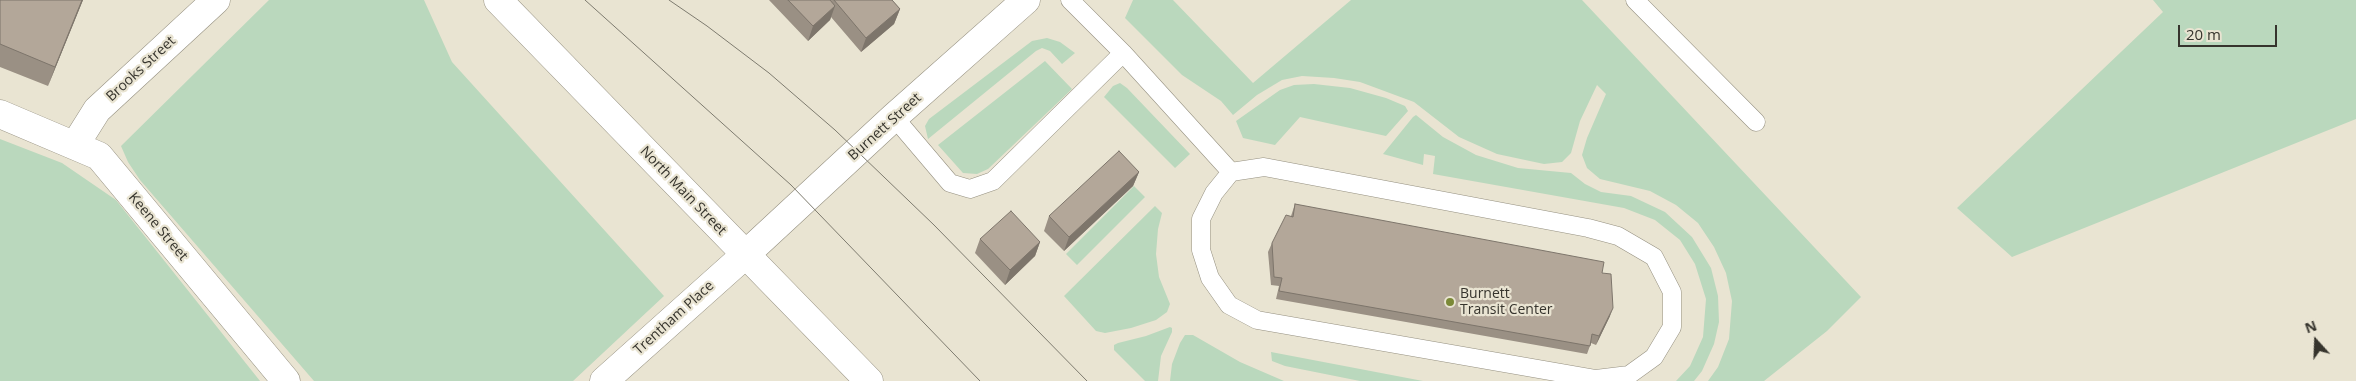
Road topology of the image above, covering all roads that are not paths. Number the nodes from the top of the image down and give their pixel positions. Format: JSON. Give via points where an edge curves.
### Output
{"nodes":[{"id":1,"x":216,"y":0,"type":"edge"},
{"id":2,"x":498,"y":0,"type":"edge"},
{"id":3,"x":1026,"y":0,"type":"edge"},
{"id":4,"x":1070,"y":0,"type":"edge"},
{"id":5,"x":1635,"y":0,"type":"edge"},
{"id":6,"x":1123,"y":53,"type":"junction"},
{"id":7,"x":0,"y":114,"type":"edge"},
{"id":8,"x":894,"y":117,"type":"junction"},
{"id":9,"x":1756,"y":122,"type":"dead end"},
{"id":10,"x":75,"y":145,"type":"junction"},
{"id":11,"x":1232,"y":172,"type":"junction"},
{"id":12,"x":745,"y":255,"type":"junction"},
{"id":13,"x":286,"y":381,"type":"edge"},
{"id":14,"x":604,"y":381,"type":"edge"},
{"id":15,"x":869,"y":381,"type":"edge"}],
"edges":[{"from":1,"to":10,"type":"street","name":"Brooks Street","via":[[97,110]]},
{"from":2,"to":12,"type":"street","name":"North Main Street"},
{"from":3,"to":8,"type":"street","name":"Burnett Street"},
{"from":4,"to":6,"type":"lane"},
{"from":5,"to":9,"type":"lane"},
{"from":6,"to":8,"type":"lane","via":[[993,181],[970,189],[950,183]]},
{"from":6,"to":11,"type":"lane"},
{"from":7,"to":10,"type":"street","name":"Keene Street"},
{"from":8,"to":12,"type":"street","name":"Burnett Street"},
{"from":10,"to":13,"type":"street","name":"Keene Street","via":[[99,156]]},
{"from":11,"to":11,"type":"lane","via":[[1264,167],[1618,236],[1654,257],[1672,292],[1672,327],[1654,357],[1629,375],[1596,379],[1257,320],[1229,305],[1210,278],[1201,250],[1202,219],[1214,193]]},
{"from":12,"to":14,"type":"street","name":"Trentham Place"},
{"from":12,"to":15,"type":"street","name":"North Main Street"}]}
